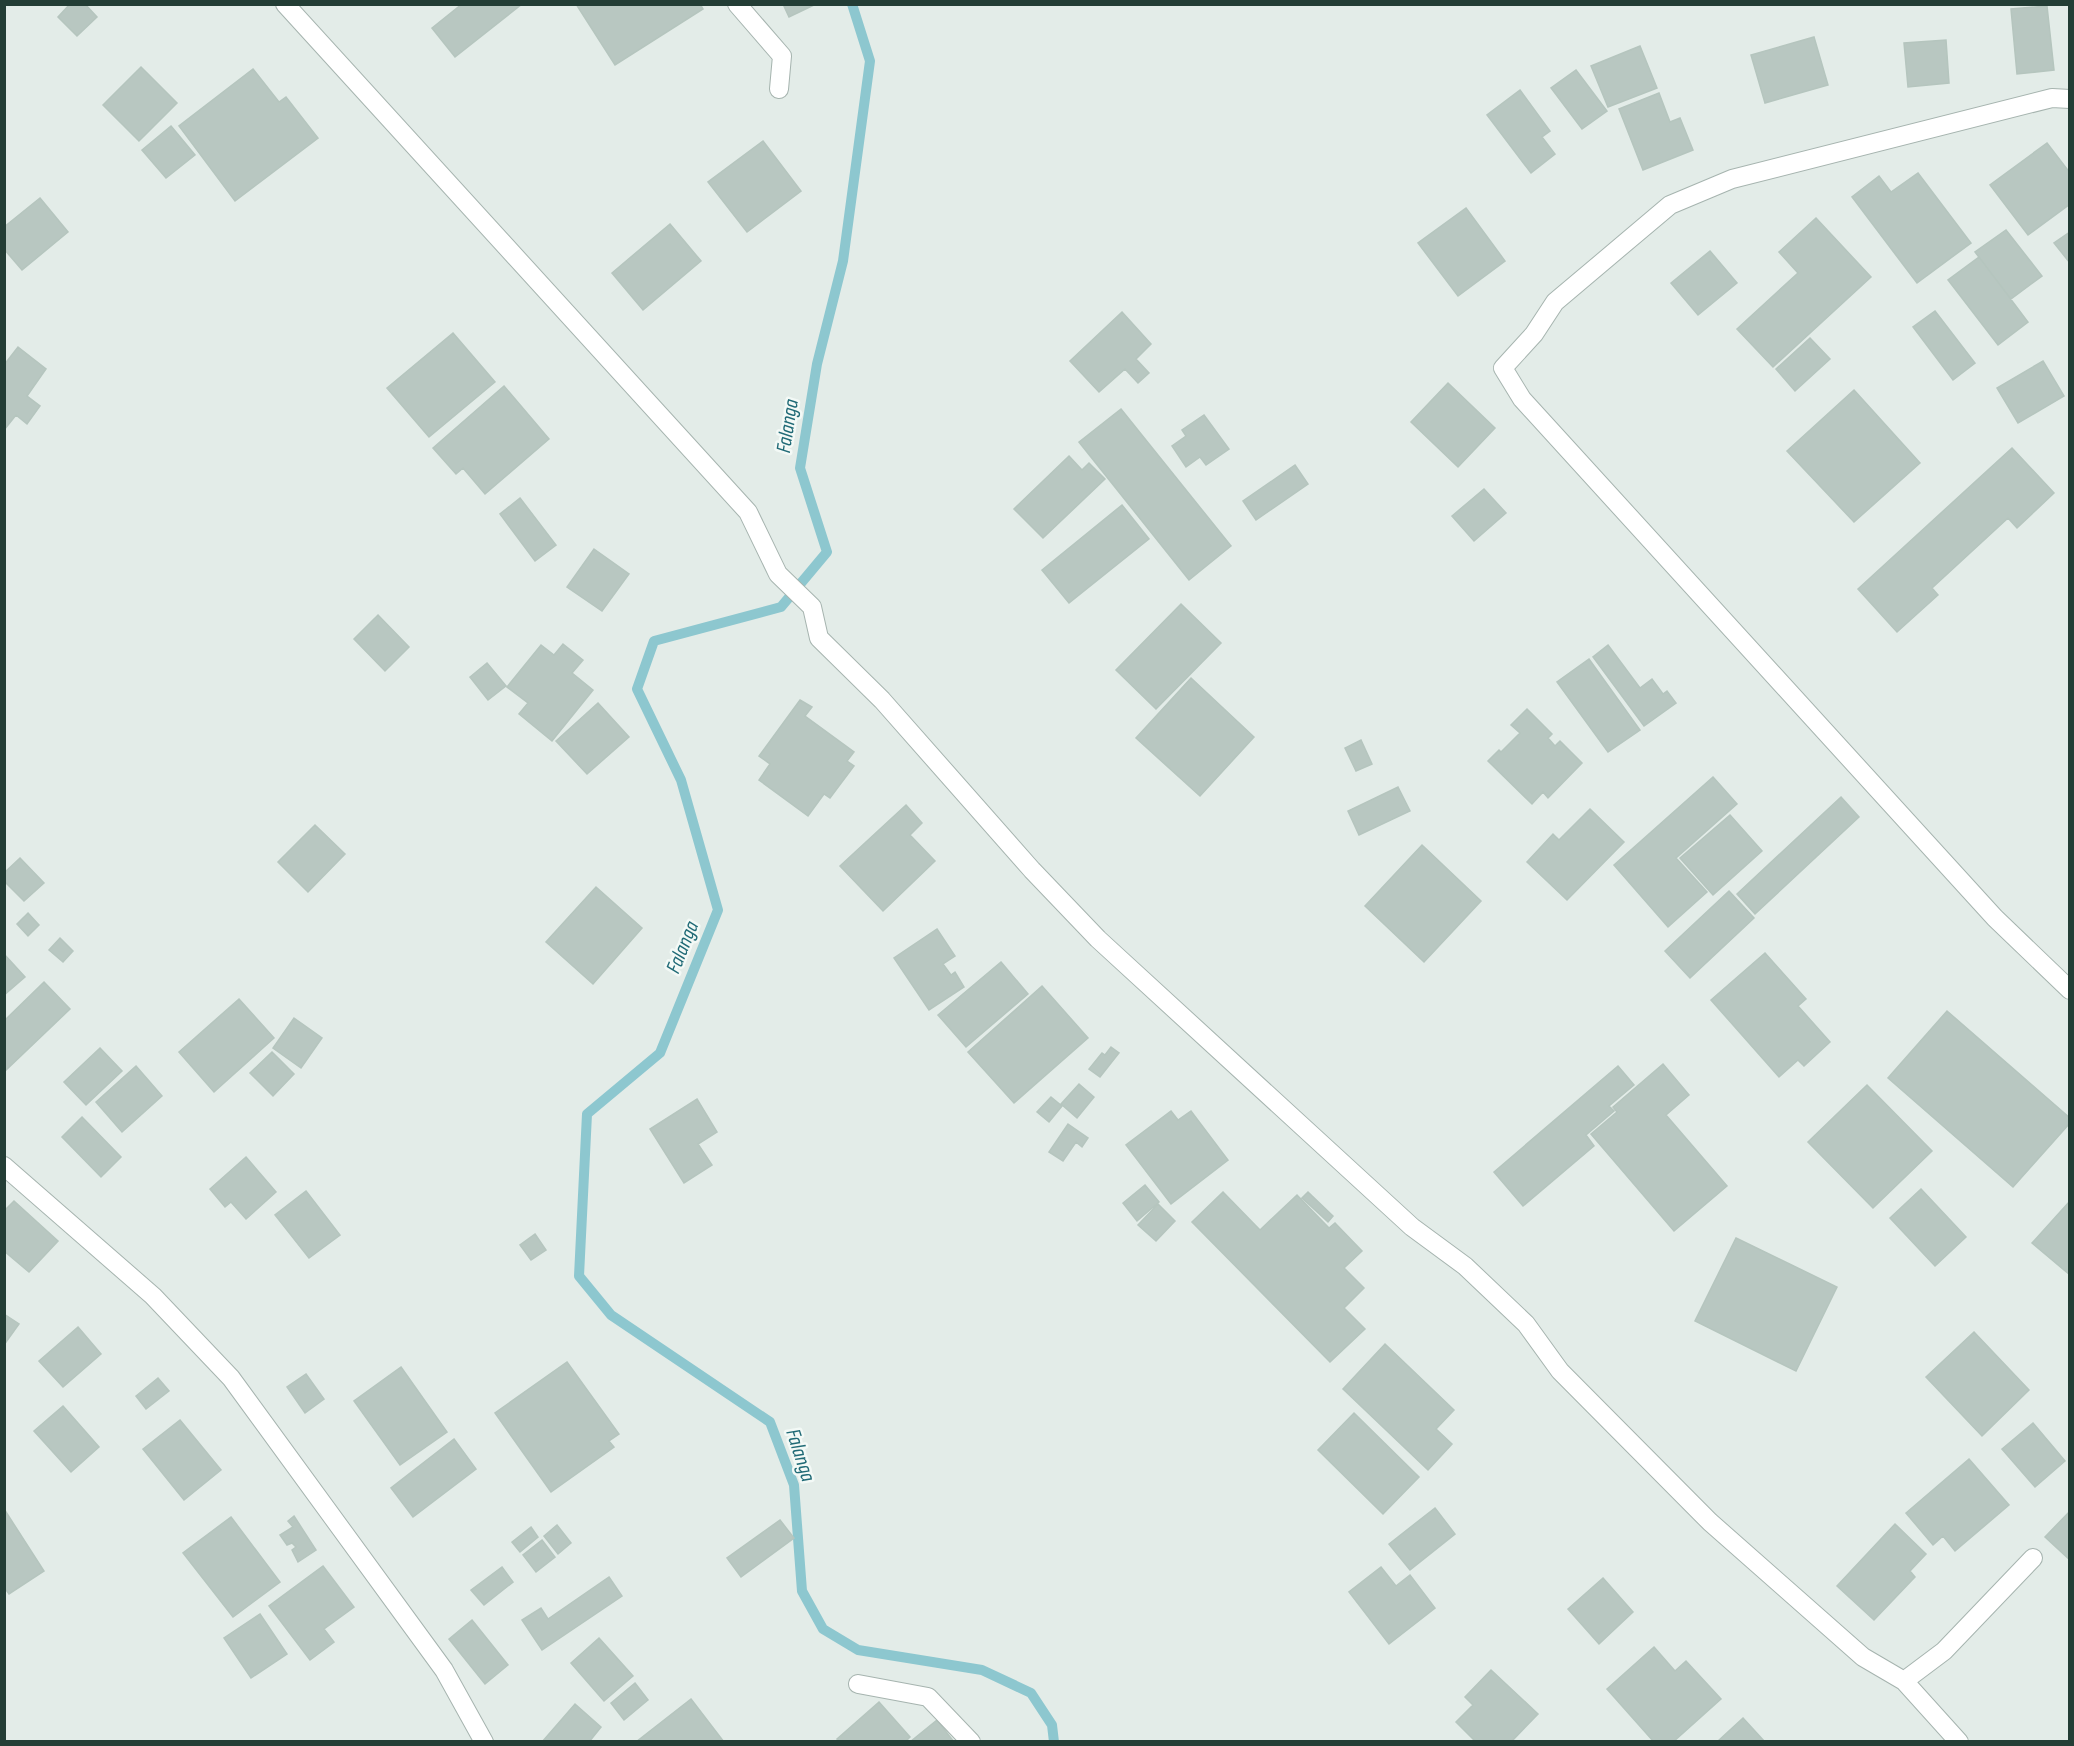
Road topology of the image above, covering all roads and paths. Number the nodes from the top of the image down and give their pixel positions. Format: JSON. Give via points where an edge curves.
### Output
{"nodes":[{"id":1,"x":285,"y":4,"type":"edge"},
{"id":2,"x":737,"y":4,"type":"edge"},
{"id":3,"x":780,"y":89,"type":"dead end"},
{"id":4,"x":2070,"y":99,"type":"edge"},
{"id":5,"x":2070,"y":990,"type":"edge"},
{"id":6,"x":4,"y":1166,"type":"edge"},
{"id":7,"x":2033,"y":1558,"type":"dead end"},
{"id":8,"x":1904,"y":1681,"type":"junction"},
{"id":9,"x":858,"y":1684,"type":"dead end"},
{"id":10,"x":484,"y":1742,"type":"edge"},
{"id":11,"x":971,"y":1742,"type":"edge"},
{"id":12,"x":1959,"y":1742,"type":"edge"}],
"edges":[{"from":1,"to":8,"type":"street","via":[[748,512],[778,574],[812,607],[819,638],[882,700],[1098,939],[1403,1219],[1465,1266],[1526,1324],[1560,1371],[1710,1522],[1863,1657]]},
{"from":2,"to":3,"type":"street","via":[[782,56]]},
{"from":4,"to":5,"type":"street","via":[[2052,98],[1732,179],[1670,205],[1555,302],[1534,334],[1503,368],[1522,399],[1562,443],[1995,918]]},
{"from":6,"to":10,"type":"street","via":[[153,1296],[231,1378],[444,1670]]},
{"from":7,"to":8,"type":"street","via":[[1944,1651]]},
{"from":8,"to":12,"type":"street"},
{"from":9,"to":11,"type":"street","via":[[928,1696]]}]}
